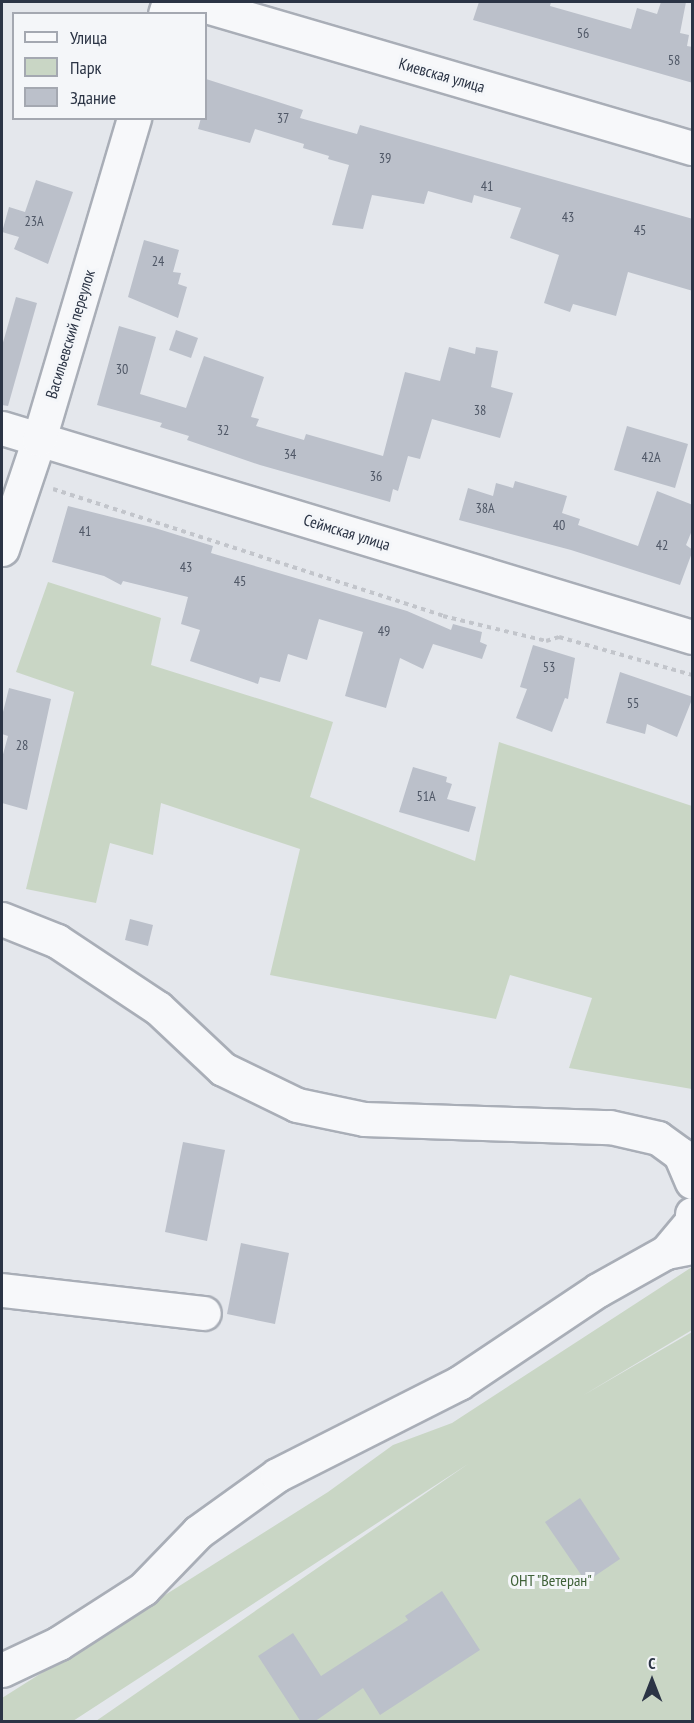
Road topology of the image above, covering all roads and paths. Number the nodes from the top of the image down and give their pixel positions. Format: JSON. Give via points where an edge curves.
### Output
{"nodes":[{"id":1,"x":192,"y":2,"type":"edge"},
{"id":2,"x":133,"y":120,"type":"edge"},
{"id":3,"x":693,"y":147,"type":"edge"},
{"id":4,"x":2,"y":428,"type":"edge"},
{"id":5,"x":39,"y":439,"type":"junction"},
{"id":6,"x":23,"y":487,"type":"junction"},
{"id":7,"x":2,"y":549,"type":"edge"},
{"id":8,"x":693,"y":637,"type":"edge"},
{"id":9,"x":693,"y":675,"type":"edge"},
{"id":10,"x":2,"y":919,"type":"edge"},
{"id":11,"x":693,"y":1182,"type":"edge"},
{"id":12,"x":693,"y":1214,"type":"edge"},
{"id":13,"x":680,"y":1249,"type":"edge"},
{"id":14,"x":2,"y":1290,"type":"edge"},
{"id":15,"x":204,"y":1313,"type":"dead end"},
{"id":16,"x":2,"y":1670,"type":"edge"}],
"edges":[{"from":1,"to":3,"type":"street","name":"Киевская улица"},
{"from":2,"to":5,"type":"street","name":"Васильевский переулок"},
{"from":4,"to":5,"type":"street","name":"Сеймская улица"},
{"from":5,"to":6,"type":"street","name":"Васильевский переулок"},
{"from":5,"to":8,"type":"street","name":"Сеймская улица"},
{"from":6,"to":7,"type":"street","name":"Васильевский переулок"},
{"from":6,"to":9,"type":"path","via":[[34,483],[442,616],[546,641],[559,637]]},
{"from":10,"to":11,"type":"street","via":[[57,941],[158,1008],[223,1069],[297,1106],[364,1119],[610,1128],[658,1138],[680,1154]]},
{"from":12,"to":13,"type":"street"},
{"from":13,"to":16,"type":"street","via":[[598,1290],[459,1383],[277,1475],[198,1533],[143,1589],[59,1643]]},
{"from":14,"to":15,"type":"street"}]}
